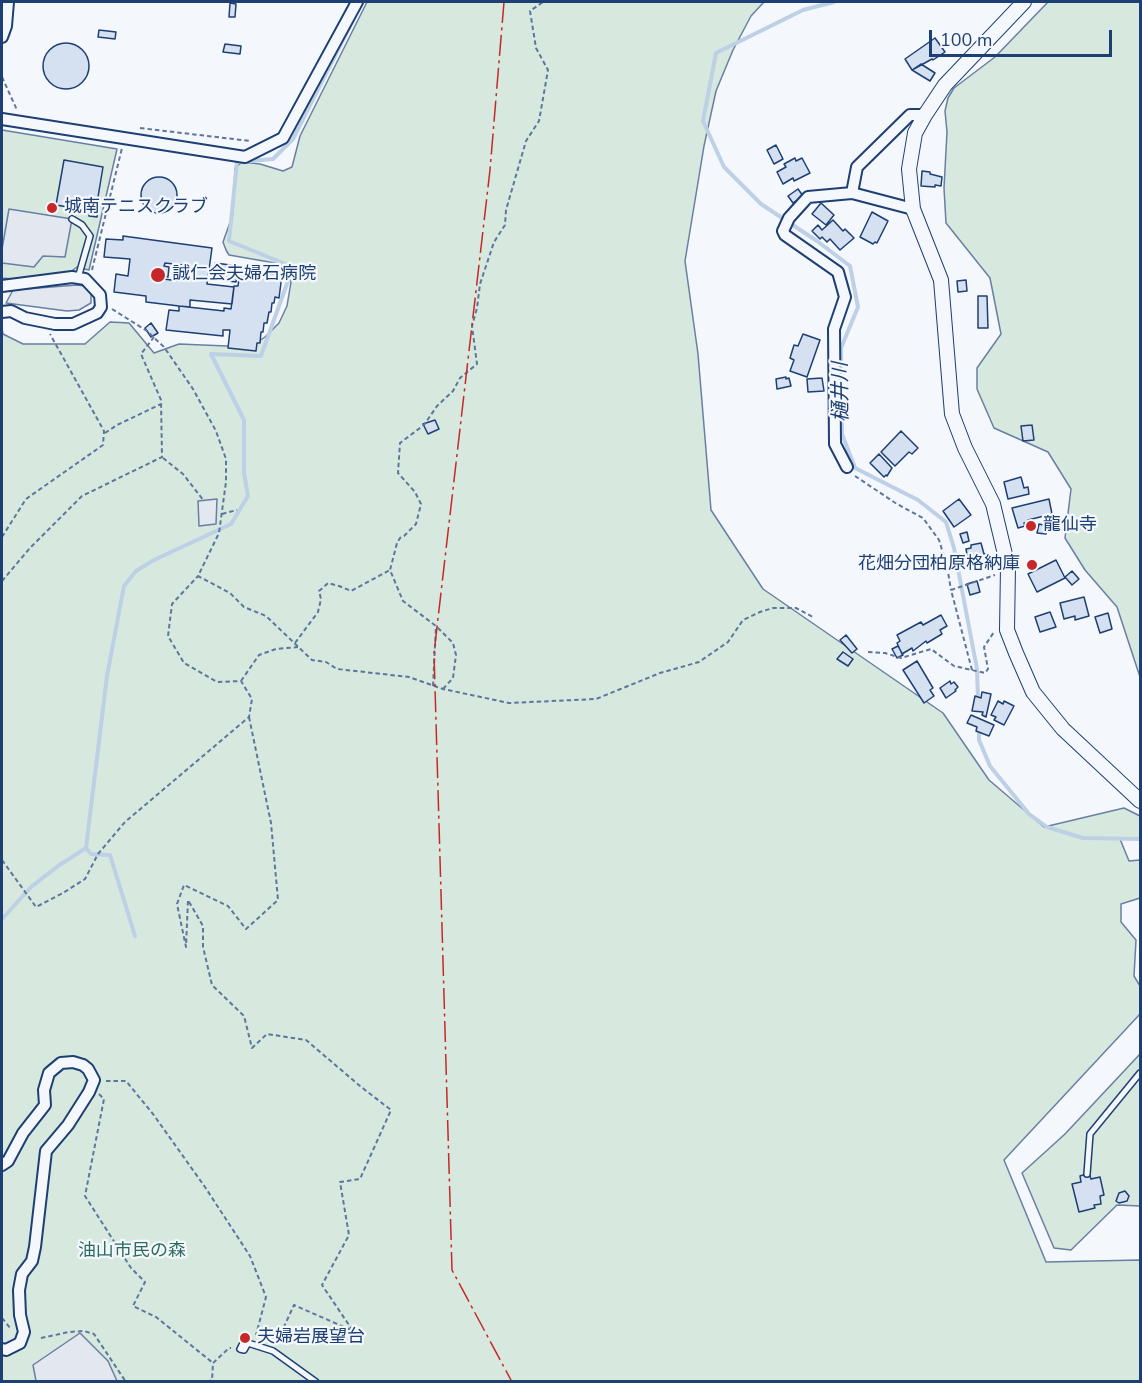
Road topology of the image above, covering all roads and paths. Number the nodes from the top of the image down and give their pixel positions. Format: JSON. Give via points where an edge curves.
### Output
{"nodes":[{"id":1,"x":8,"y":2,"type":"edge"},
{"id":2,"x":357,"y":2,"type":"edge"},
{"id":3,"x":543,"y":2,"type":"edge"},
{"id":4,"x":1024,"y":2,"type":"edge"},
{"id":5,"x":4,"y":26,"type":"edge"},
{"id":6,"x":2,"y":37,"type":"edge"},
{"id":7,"x":2,"y":77,"type":"edge"},
{"id":8,"x":18,"y":112,"type":"dead end"},
{"id":9,"x":925,"y":115,"type":"junction"},
{"id":10,"x":2,"y":119,"type":"edge"},
{"id":11,"x":138,"y":128,"type":"dead end"},
{"id":12,"x":256,"y":138,"type":"dead end"},
{"id":13,"x":119,"y":159,"type":"dead end"},
{"id":14,"x":852,"y":193,"type":"junction"},
{"id":15,"x":913,"y":209,"type":"junction"},
{"id":16,"x":72,"y":219,"type":"dead end"},
{"id":17,"x":78,"y":278,"type":"junction"},
{"id":18,"x":90,"y":282,"type":"junction"},
{"id":19,"x":2,"y":286,"type":"edge"},
{"id":20,"x":100,"y":302,"type":"junction"},
{"id":21,"x":2,"y":312,"type":"edge"},
{"id":22,"x":42,"y":320,"type":"junction"},
{"id":23,"x":154,"y":337,"type":"junction"},
{"id":24,"x":161,"y":404,"type":"junction"},
{"id":25,"x":104,"y":434,"type":"junction"},
{"id":26,"x":162,"y":457,"type":"junction"},
{"id":27,"x":847,"y":467,"type":"joint"},
{"id":28,"x":204,"y":501,"type":"dead end"},
{"id":29,"x":237,"y":510,"type":"dead end"},
{"id":30,"x":222,"y":514,"type":"junction"},
{"id":31,"x":2,"y":537,"type":"edge"},
{"id":32,"x":390,"y":570,"type":"junction"},
{"id":33,"x":999,"y":573,"type":"dead end"},
{"id":34,"x":198,"y":576,"type":"junction"},
{"id":35,"x":2,"y":581,"type":"edge"},
{"id":36,"x":953,"y":590,"type":"junction"},
{"id":37,"x":813,"y":617,"type":"dead end"},
{"id":38,"x":436,"y":626,"type":"junction"},
{"id":39,"x":1007,"y":630,"type":"junction"},
{"id":40,"x":296,"y":642,"type":"junction"},
{"id":41,"x":298,"y":648,"type":"junction"},
{"id":42,"x":868,"y":652,"type":"dead end"},
{"id":43,"x":972,"y":670,"type":"junction"},
{"id":44,"x":241,"y":681,"type":"junction"},
{"id":45,"x":433,"y":686,"type":"junction"},
{"id":46,"x":443,"y":689,"type":"junction"},
{"id":47,"x":249,"y":717,"type":"junction"},
{"id":48,"x":1140,"y":801,"type":"edge"},
{"id":49,"x":2,"y":860,"type":"edge"},
{"id":50,"x":1140,"y":1073,"type":"edge"},
{"id":51,"x":93,"y":1083,"type":"junction"},
{"id":52,"x":2,"y":1165,"type":"edge"},
{"id":53,"x":1088,"y":1174,"type":"dead end"},
{"id":54,"x":2,"y":1318,"type":"edge"},
{"id":55,"x":17,"y":1336,"type":"dead end"},
{"id":56,"x":41,"y":1338,"type":"dead end"},
{"id":57,"x":253,"y":1345,"type":"junction"},
{"id":58,"x":241,"y":1347,"type":"joint"},
{"id":59,"x":2,"y":1349,"type":"edge"},
{"id":60,"x":273,"y":1351,"type":"junction"},
{"id":61,"x":213,"y":1363,"type":"junction"},
{"id":62,"x":126,"y":1382,"type":"edge"},
{"id":63,"x":207,"y":1382,"type":"edge"},
{"id":64,"x":316,"y":1382,"type":"edge"}],
"edges":[{"from":1,"to":5,"type":"street"},
{"from":2,"to":10,"type":"street","via":[[283,138],[245,157]]},
{"from":3,"to":32,"type":"path","via":[[530,11],[536,48],[548,70],[539,121],[526,141],[505,225],[494,242],[480,284],[472,326],[477,364],[460,378],[424,425],[400,443],[398,473],[421,504],[417,524],[397,543]]},
{"from":4,"to":9,"type":"street","via":[[945,85]]},
{"from":5,"to":6,"type":"street"},
{"from":7,"to":8,"type":"path"},
{"from":9,"to":14,"type":"street","via":[[910,115],[857,167]]},
{"from":9,"to":15,"type":"street","via":[[915,134],[909,169]]},
{"from":11,"to":12,"type":"path","via":[[247,142]]},
{"from":13,"to":18,"type":"path"},
{"from":14,"to":15,"type":"street"},
{"from":14,"to":27,"type":"street","via":[[808,197],[783,231],[838,272],[846,297],[834,329],[835,444]]},
{"from":15,"to":39,"type":"street","via":[[941,280],[952,414],[993,504],[1008,567]]},
{"from":16,"to":17,"type":"lane","via":[[90,236]]},
{"from":17,"to":18,"type":"street"},
{"from":17,"to":19,"type":"street"},
{"from":18,"to":20,"type":"street","via":[[100,295]]},
{"from":20,"to":22,"type":"street","via":[[97,313],[73,324]]},
{"from":20,"to":23,"type":"path"},
{"from":21,"to":22,"type":"street"},
{"from":22,"to":25,"type":"path"},
{"from":23,"to":24,"type":"path","via":[[141,354]]},
{"from":23,"to":30,"type":"path","via":[[193,389],[216,431],[226,459]]},
{"from":24,"to":25,"type":"path"},
{"from":24,"to":26,"type":"path"},
{"from":25,"to":31,"type":"path","via":[[103,446],[26,499]]},
{"from":26,"to":28,"type":"path","via":[[183,474]]},
{"from":26,"to":35,"type":"path","via":[[82,496]]},
{"from":27,"to":36,"type":"path","via":[[852,474],[923,518],[939,540]]},
{"from":29,"to":30,"type":"path"},
{"from":30,"to":34,"type":"path","via":[[219,533]]},
{"from":32,"to":38,"type":"path","via":[[403,601]]},
{"from":32,"to":40,"type":"path","via":[[351,591],[328,583],[319,591],[318,612]]},
{"from":33,"to":36,"type":"path"},
{"from":34,"to":40,"type":"path","via":[[230,593],[244,608],[266,616]]},
{"from":34,"to":44,"type":"path","via":[[172,604],[168,636],[184,663],[217,682]]},
{"from":36,"to":43,"type":"path"},
{"from":37,"to":46,"type":"path","via":[[796,608],[760,612],[743,620],[728,642],[699,662],[596,699],[509,703]]},
{"from":38,"to":45,"type":"path"},
{"from":38,"to":46,"type":"path","via":[[453,643],[456,655],[453,678]]},
{"from":39,"to":43,"type":"path","via":[[995,630],[984,647],[988,669],[985,673]]},
{"from":39,"to":48,"type":"street","via":[[1033,692],[1063,729]]},
{"from":40,"to":41,"type":"path"},
{"from":41,"to":44,"type":"path","via":[[276,649],[260,655]]},
{"from":41,"to":45,"type":"path","via":[[312,660],[337,669],[408,677]]},
{"from":42,"to":43,"type":"path","via":[[901,658],[932,649],[954,666]]},
{"from":44,"to":47,"type":"path","via":[[252,699]]},
{"from":45,"to":46,"type":"path"},
{"from":47,"to":49,"type":"path","via":[[124,822],[98,854],[85,879],[63,893],[36,907]]},
{"from":47,"to":60,"type":"path","via":[[271,824],[278,900],[246,928],[228,906],[184,885],[177,904],[186,947],[188,900],[203,926],[202,947],[212,985],[244,1016],[252,1048],[267,1034],[306,1040],[391,1110],[360,1179],[340,1182],[349,1235],[322,1285],[353,1331],[294,1305]]},
{"from":50,"to":53,"type":"lane","via":[[1090,1134]]},
{"from":51,"to":52,"type":"street","via":[[88,1069],[73,1062],[61,1063],[49,1073],[45,1105]]},
{"from":51,"to":57,"type":"path","via":[[126,1081],[192,1169],[250,1257],[266,1297]]},
{"from":51,"to":59,"type":"street","via":[[68,1125],[46,1151],[35,1247],[19,1290],[24,1332],[20,1343]]},
{"from":51,"to":61,"type":"path","via":[[104,1099],[85,1196],[131,1268],[145,1282],[133,1306],[156,1317]]},
{"from":54,"to":55,"type":"path"},
{"from":56,"to":62,"type":"path","via":[[69,1332],[94,1334]]},
{"from":57,"to":58,"type":"lane","via":[[248,1343],[244,1350]]},
{"from":57,"to":60,"type":"lane"},
{"from":58,"to":61,"type":"path","via":[[229,1348]]},
{"from":60,"to":64,"type":"lane"},
{"from":61,"to":63,"type":"path","via":[[212,1380]]}]}
